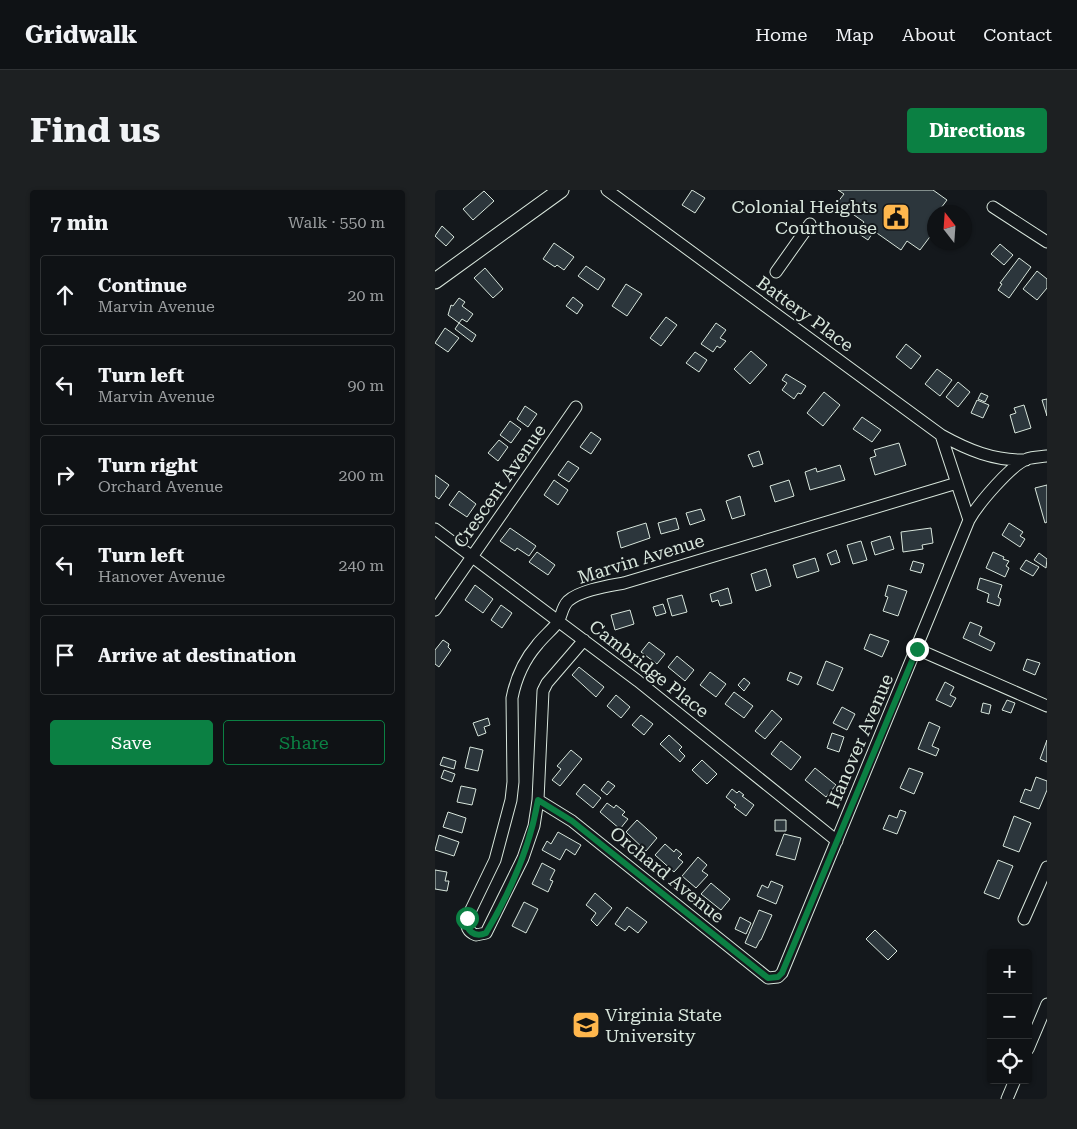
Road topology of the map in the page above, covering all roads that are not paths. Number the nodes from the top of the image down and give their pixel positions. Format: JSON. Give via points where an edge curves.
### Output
{"nodes":[{"id":1,"x":561,"y":190,"type":"edge"},
{"id":2,"x":607,"y":190,"type":"edge"},
{"id":3,"x":993,"y":207,"type":"dead end"},
{"id":4,"x":810,"y":224,"type":"dead end"},
{"id":5,"x":1047,"y":242,"type":"edge"},
{"id":6,"x":775,"y":272,"type":"dead end"},
{"id":7,"x":435,"y":281,"type":"edge"},
{"id":8,"x":576,"y":407,"type":"dead end"},
{"id":9,"x":941,"y":434,"type":"junction"},
{"id":10,"x":1047,"y":456,"type":"edge"},
{"id":11,"x":1026,"y":460,"type":"junction"},
{"id":12,"x":957,"y":483,"type":"junction"},
{"id":13,"x":969,"y":520,"type":"junction"},
{"id":14,"x":435,"y":529,"type":"edge"},
{"id":15,"x":473,"y":556,"type":"junction"},
{"id":16,"x":435,"y":610,"type":"edge"},
{"id":17,"x":559,"y":621,"type":"junction"},
{"id":18,"x":584,"y":640,"type":"junction"},
{"id":19,"x":917,"y":649,"type":"junction"},
{"id":20,"x":1047,"y":706,"type":"edge"},
{"id":21,"x":538,"y":800,"type":"junction"},
{"id":22,"x":837,"y":841,"type":"junction"},
{"id":23,"x":1047,"y":867,"type":"edge"},
{"id":24,"x":1025,"y":918,"type":"dead end"},
{"id":25,"x":773,"y":978,"type":"joint"},
{"id":26,"x":1047,"y":1004,"type":"edge"},
{"id":27,"x":1032,"y":1039,"type":"edge"},
{"id":28,"x":1013,"y":1084,"type":"edge"},
{"id":29,"x":1007,"y":1099,"type":"edge"}],
"edges":[{"from":1,"to":7,"type":"main road"},
{"from":2,"to":9,"type":"street","name":"Battery Place"},
{"from":3,"to":5,"type":"street"},
{"from":4,"to":6,"type":"street"},
{"from":8,"to":15,"type":"street","name":"Crescent Avenue"},
{"from":9,"to":11,"type":"street","via":[[980,454]]},
{"from":9,"to":12,"type":"street"},
{"from":10,"to":11,"type":"street"},
{"from":11,"to":13,"type":"street","via":[[1000,482]]},
{"from":12,"to":13,"type":"street"},
{"from":12,"to":17,"type":"street","name":"Marvin Avenue","via":[[577,596],[564,606]]},
{"from":13,"to":19,"type":"street","name":"Hanover Avenue"},
{"from":14,"to":15,"type":"street","name":"Cambridge Place"},
{"from":15,"to":16,"type":"street","name":"Crescent Avenue"},
{"from":15,"to":17,"type":"street","name":"Cambridge Place"},
{"from":17,"to":18,"type":"street","name":"Cambridge Place"},
{"from":17,"to":21,"type":"street","name":"Marvin Avenue","via":[[526,660],[512,698],[511,800],[495,860],[467,918],[468,929],[472,933],[486,933],[493,921],[527,849]]},
{"from":18,"to":21,"type":"street","name":"Marvin Avenue","via":[[543,691]]},
{"from":18,"to":22,"type":"street","name":"Cambridge Place"},
{"from":19,"to":20,"type":"street"},
{"from":19,"to":22,"type":"street","name":"Hanover Avenue"},
{"from":21,"to":25,"type":"street","name":"Orchard Avenue","via":[[572,821],[768,978]]},
{"from":22,"to":25,"type":"street","name":"Hanover Avenue","via":[[782,973]]},
{"from":23,"to":24,"type":"street"},
{"from":26,"to":27,"type":"street"},
{"from":28,"to":29,"type":"street"}]}
